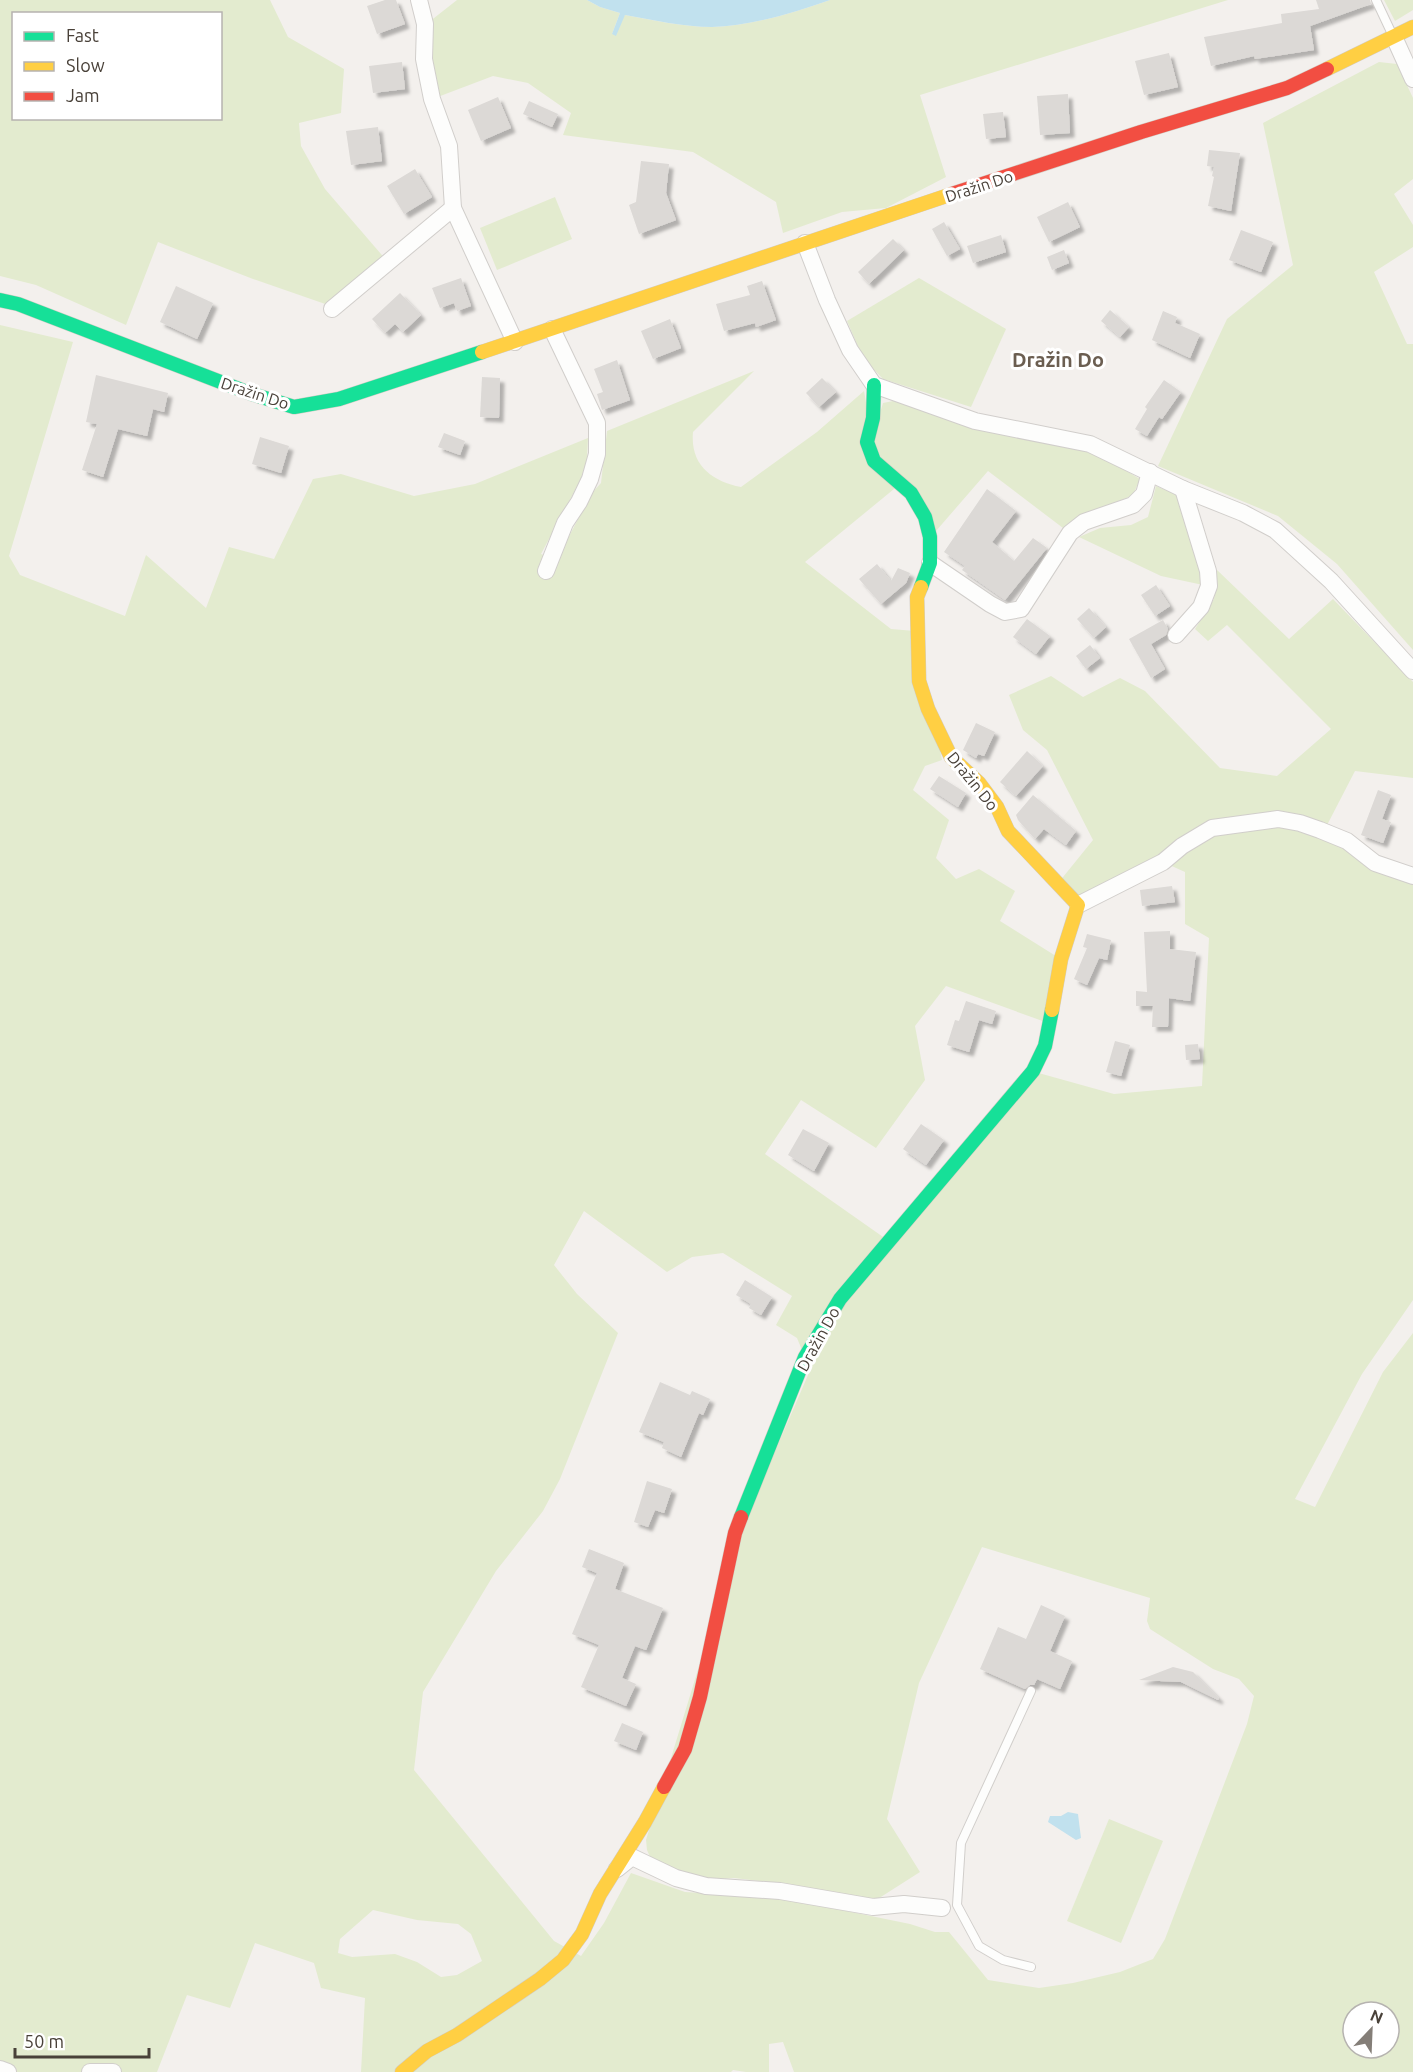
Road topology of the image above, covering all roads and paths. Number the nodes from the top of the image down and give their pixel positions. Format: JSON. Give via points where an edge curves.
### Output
{"nodes":[{"id":1,"x":419,"y":0,"type":"edge"},
{"id":2,"x":1376,"y":0,"type":"edge"},
{"id":3,"x":1403,"y":32,"type":"edge"},
{"id":4,"x":1413,"y":79,"type":"edge"},
{"id":5,"x":453,"y":208,"type":"junction"},
{"id":6,"x":806,"y":243,"type":"junction"},
{"id":7,"x":0,"y":300,"type":"edge"},
{"id":8,"x":332,"y":309,"type":"dead end"},
{"id":9,"x":552,"y":329,"type":"junction"},
{"id":10,"x":515,"y":342,"type":"junction"},
{"id":11,"x":874,"y":385,"type":"junction"},
{"id":12,"x":1150,"y":472,"type":"junction"},
{"id":13,"x":1183,"y":489,"type":"junction"},
{"id":14,"x":930,"y":563,"type":"junction"},
{"id":15,"x":546,"y":571,"type":"dead end"},
{"id":16,"x":1176,"y":635,"type":"dead end"},
{"id":17,"x":1413,"y":671,"type":"edge"},
{"id":18,"x":1413,"y":876,"type":"edge"},
{"id":19,"x":1077,"y":905,"type":"junction"},
{"id":20,"x":1032,"y":1691,"type":"dead end"},
{"id":21,"x":614,"y":1872,"type":"junction"},
{"id":22,"x":949,"y":1907,"type":"junction"},
{"id":23,"x":1031,"y":1967,"type":"dead end"},
{"id":24,"x":0,"y":2069,"type":"edge"},
{"id":25,"x":8,"y":2072,"type":"edge"},
{"id":26,"x":90,"y":2072,"type":"edge"},
{"id":27,"x":113,"y":2072,"type":"edge"},
{"id":28,"x":402,"y":2072,"type":"edge"}],
"edges":[{"from":1,"to":5,"type":"street","via":[[432,99],[449,146]]},
{"from":2,"to":3,"type":"lane"},
{"from":3,"to":4,"type":"street"},
{"from":3,"to":6,"type":"street","name":"Dražin Do","via":[[1287,88]]},
{"from":5,"to":8,"type":"street"},
{"from":5,"to":10,"type":"street"},
{"from":6,"to":9,"type":"street","name":"Dražin Do"},
{"from":6,"to":11,"type":"street","via":[[850,351]]},
{"from":7,"to":10,"type":"street","name":"Dražin Do","via":[[294,407],[339,399]]},
{"from":9,"to":10,"type":"street","name":"Dražin Do"},
{"from":9,"to":15,"type":"street","via":[[597,423],[597,454],[590,479],[565,523]]},
{"from":11,"to":12,"type":"street","via":[[975,421],[1090,444]]},
{"from":11,"to":14,"type":"street","name":"Dražin Do","via":[[873,418],[867,442],[874,461],[911,493],[925,517]]},
{"from":12,"to":13,"type":"street"},
{"from":12,"to":14,"type":"street","via":[[1144,494],[1133,505],[1084,522],[1070,533],[1021,609],[1005,612]]},
{"from":13,"to":16,"type":"street","via":[[1209,586],[1201,607]]},
{"from":13,"to":17,"type":"street","via":[[1275,530],[1331,581]]},
{"from":14,"to":19,"type":"street","name":"Dražin Do","via":[[917,597],[919,681],[928,709],[951,758],[985,791],[1008,831]]},
{"from":18,"to":19,"type":"street","via":[[1375,862],[1347,841],[1278,819],[1212,828],[1163,862]]},
{"from":19,"to":21,"type":"street","name":"Dražin Do","via":[[1061,959],[1045,1046],[1033,1071],[840,1299],[805,1357],[735,1533],[685,1749]]},
{"from":20,"to":22,"type":"lane","via":[[961,1843]]},
{"from":21,"to":22,"type":"street","via":[[632,1857],[676,1878],[705,1886],[780,1891],[873,1907]]},
{"from":21,"to":28,"type":"street","name":"Dražin Do","via":[[582,1934],[563,1960]]},
{"from":22,"to":23,"type":"lane","via":[[979,1946],[1003,1960]]},
{"from":24,"to":25,"type":"street"},
{"from":26,"to":27,"type":"street"}]}
